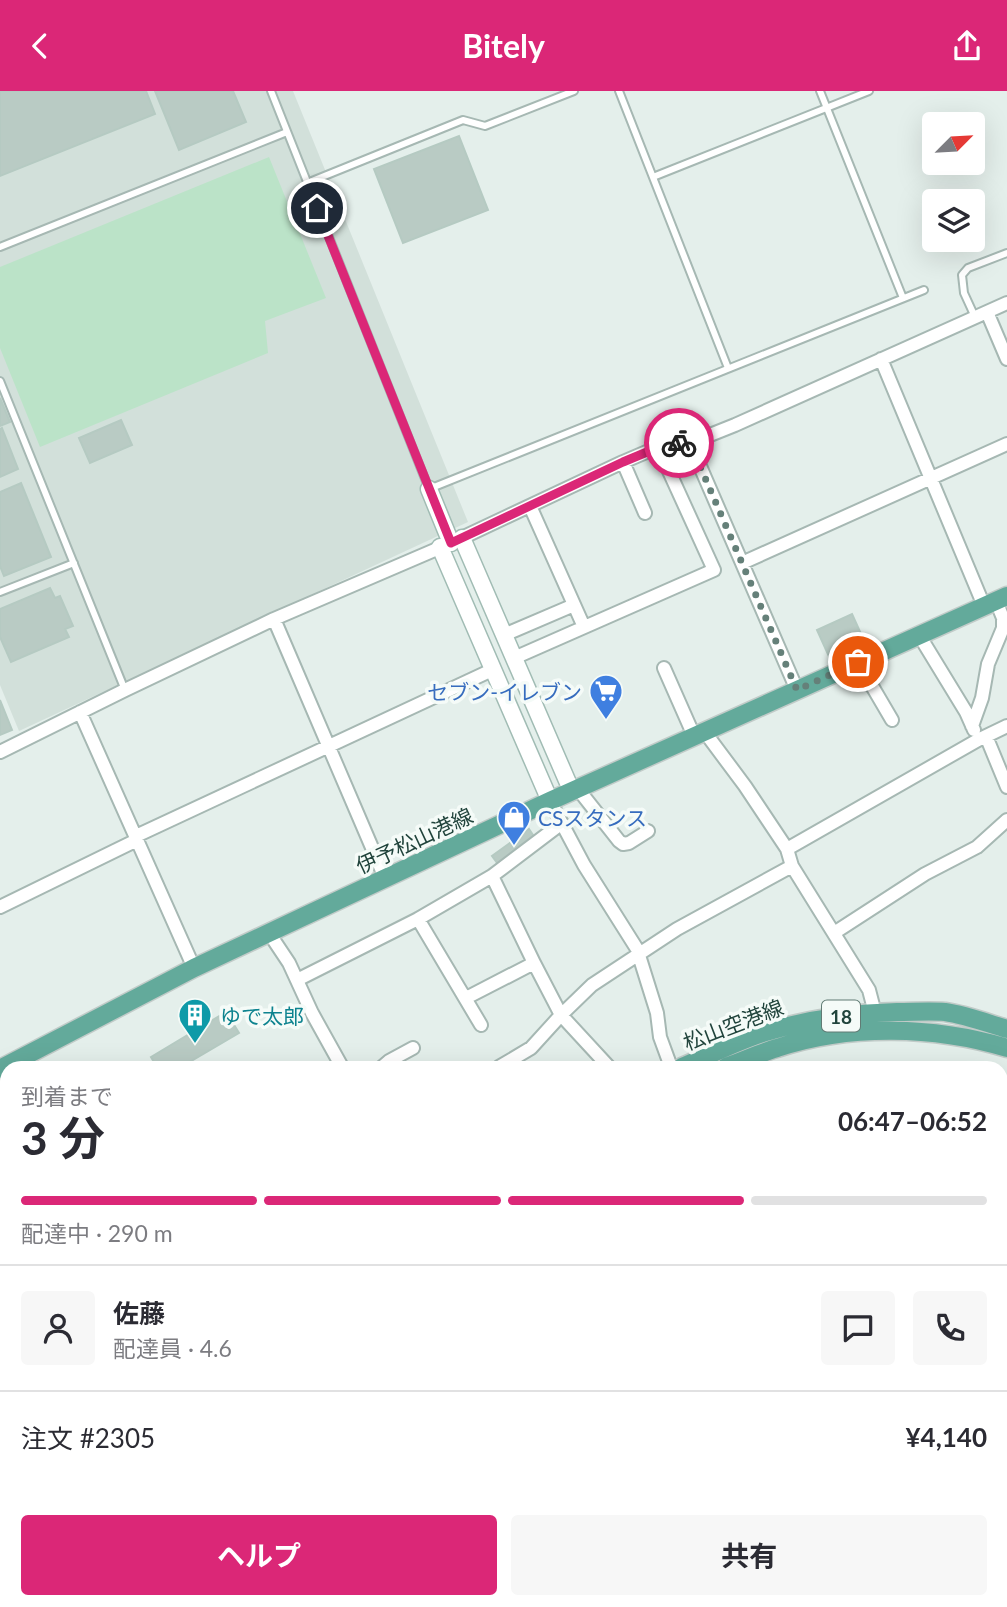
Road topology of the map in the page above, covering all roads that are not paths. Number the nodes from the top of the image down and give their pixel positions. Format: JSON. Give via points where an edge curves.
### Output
{"nodes":[{"id":1,"x":271,"y":91,"type":"edge"},
{"id":2,"x":574,"y":91,"type":"edge"},
{"id":3,"x":618,"y":91,"type":"edge"},
{"id":4,"x":820,"y":91,"type":"edge"},
{"id":5,"x":869,"y":91,"type":"edge"},
{"id":6,"x":827,"y":109,"type":"junction"},
{"id":7,"x":287,"y":132,"type":"junction"},
{"id":8,"x":653,"y":177,"type":"junction"},
{"id":9,"x":307,"y":183,"type":"junction"},
{"id":10,"x":0,"y":247,"type":"edge"},
{"id":11,"x":1007,"y":253,"type":"edge"},
{"id":12,"x":924,"y":290,"type":"dead end"},
{"id":13,"x":903,"y":298,"type":"junction"},
{"id":14,"x":1007,"y":303,"type":"edge"},
{"id":15,"x":981,"y":314,"type":"junction"},
{"id":16,"x":881,"y":359,"type":"junction"},
{"id":17,"x":1007,"y":359,"type":"edge"},
{"id":18,"x":728,"y":368,"type":"junction"},
{"id":19,"x":0,"y":381,"type":"edge"},
{"id":20,"x":690,"y":443,"type":"junction"},
{"id":21,"x":1007,"y":444,"type":"edge"},
{"id":22,"x":659,"y":447,"type":"junction"},
{"id":23,"x":623,"y":462,"type":"junction"},
{"id":24,"x":930,"y":478,"type":"junction"},
{"id":25,"x":429,"y":489,"type":"junction"},
{"id":26,"x":530,"y":506,"type":"junction"},
{"id":27,"x":645,"y":513,"type":"dead end"},
{"id":28,"x":451,"y":543,"type":"junction"},
{"id":29,"x":742,"y":562,"type":"junction"},
{"id":30,"x":74,"y":563,"type":"junction"},
{"id":31,"x":0,"y":592,"type":"edge"},
{"id":32,"x":996,"y":601,"type":"edge"},
{"id":33,"x":574,"y":605,"type":"junction"},
{"id":34,"x":274,"y":619,"type":"junction"},
{"id":35,"x":584,"y":628,"type":"junction"},
{"id":36,"x":504,"y":635,"type":"junction"},
{"id":37,"x":919,"y":635,"type":"junction"},
{"id":38,"x":514,"y":659,"type":"junction"},
{"id":39,"x":858,"y":662,"type":"junction"},
{"id":40,"x":664,"y":668,"type":"dead end"},
{"id":41,"x":492,"y":670,"type":"junction"},
{"id":42,"x":125,"y":690,"type":"junction"},
{"id":43,"x":797,"y":690,"type":"junction"},
{"id":44,"x":80,"y":712,"type":"junction"},
{"id":45,"x":892,"y":720,"type":"dead end"},
{"id":46,"x":972,"y":726,"type":"junction"},
{"id":47,"x":1007,"y":726,"type":"edge"},
{"id":48,"x":699,"y":734,"type":"junction"},
{"id":49,"x":982,"y":738,"type":"junction"},
{"id":50,"x":328,"y":745,"type":"junction"},
{"id":51,"x":0,"y":753,"type":"edge"},
{"id":52,"x":1007,"y":787,"type":"edge"},
{"id":53,"x":575,"y":790,"type":"junction"},
{"id":54,"x":550,"y":801,"type":"junction"},
{"id":55,"x":1007,"y":820,"type":"edge"},
{"id":56,"x":562,"y":823,"type":"junction"},
{"id":57,"x":648,"y":831,"type":"dead end"},
{"id":58,"x":136,"y":838,"type":"junction"},
{"id":59,"x":787,"y":849,"type":"junction"},
{"id":60,"x":792,"y":866,"type":"junction"},
{"id":61,"x":492,"y":876,"type":"junction"},
{"id":62,"x":385,"y":878,"type":"junction"},
{"id":63,"x":0,"y":907,"type":"edge"},
{"id":64,"x":418,"y":919,"type":"junction"},
{"id":65,"x":269,"y":933,"type":"junction"},
{"id":66,"x":834,"y":933,"type":"junction"},
{"id":67,"x":639,"y":955,"type":"junction"},
{"id":68,"x":534,"y":963,"type":"junction"},
{"id":69,"x":194,"y":968,"type":"junction"},
{"id":70,"x":297,"y":980,"type":"junction"},
{"id":71,"x":466,"y":998,"type":"junction"},
{"id":72,"x":875,"y":1013,"type":"junction"},
{"id":73,"x":561,"y":1014,"type":"junction"},
{"id":74,"x":481,"y":1025,"type":"dead end"},
{"id":75,"x":1007,"y":1029,"type":"edge"},
{"id":76,"x":413,"y":1048,"type":"dead end"},
{"id":77,"x":1007,"y":1048,"type":"edge"},
{"id":78,"x":6,"y":1061,"type":"edge"},
{"id":79,"x":337,"y":1061,"type":"edge"},
{"id":80,"x":389,"y":1061,"type":"edge"},
{"id":81,"x":509,"y":1061,"type":"edge"},
{"id":82,"x":604,"y":1061,"type":"edge"},
{"id":83,"x":669,"y":1061,"type":"edge"},
{"id":84,"x":696,"y":1061,"type":"edge"},
{"id":85,"x":742,"y":1061,"type":"edge"}],
"edges":[{"from":1,"to":7,"type":"lane"},
{"from":2,"to":9,"type":"lane","via":[[485,126],[463,120]]},
{"from":3,"to":8,"type":"lane"},
{"from":4,"to":6,"type":"lane"},
{"from":5,"to":6,"type":"lane"},
{"from":6,"to":8,"type":"lane"},
{"from":6,"to":13,"type":"lane"},
{"from":7,"to":9,"type":"lane"},
{"from":7,"to":10,"type":"lane"},
{"from":8,"to":18,"type":"lane"},
{"from":9,"to":25,"type":"lane"},
{"from":11,"to":15,"type":"lane","via":[[968,268],[962,275],[964,293]]},
{"from":12,"to":13,"type":"lane"},
{"from":13,"to":18,"type":"lane"},
{"from":14,"to":15,"type":"street"},
{"from":15,"to":16,"type":"street"},
{"from":15,"to":17,"type":"street"},
{"from":16,"to":20,"type":"street"},
{"from":16,"to":24,"type":"street"},
{"from":18,"to":25,"type":"lane"},
{"from":19,"to":30,"type":"lane"},
{"from":20,"to":22,"type":"street"},
{"from":20,"to":29,"type":"street"},
{"from":21,"to":24,"type":"street"},
{"from":22,"to":23,"type":"street"},
{"from":22,"to":35,"type":"street","via":[[714,570]]},
{"from":23,"to":26,"type":"street"},
{"from":23,"to":27,"type":"street"},
{"from":24,"to":29,"type":"street"},
{"from":24,"to":32,"type":"street"},
{"from":25,"to":28,"type":"street"},
{"from":26,"to":28,"type":"street"},
{"from":26,"to":33,"type":"street"},
{"from":28,"to":34,"type":"street"},
{"from":28,"to":36,"type":"street"},
{"from":28,"to":41,"type":"street"},
{"from":29,"to":43,"type":"street"},
{"from":30,"to":31,"type":"lane"},
{"from":30,"to":42,"type":"lane"},
{"from":32,"to":37,"type":"main road","name":"伊予松山港線"},
{"from":32,"to":46,"type":"street","via":[[1003,628]]},
{"from":33,"to":35,"type":"street"},
{"from":33,"to":36,"type":"street"},
{"from":34,"to":42,"type":"street"},
{"from":34,"to":50,"type":"street"},
{"from":35,"to":38,"type":"street"},
{"from":36,"to":38,"type":"street"},
{"from":37,"to":39,"type":"main road","name":"伊予松山港線"},
{"from":37,"to":46,"type":"street"},
{"from":38,"to":53,"type":"street"},
{"from":39,"to":43,"type":"main road","name":"伊予松山港線"},
{"from":39,"to":45,"type":"street"},
{"from":40,"to":48,"type":"street"},
{"from":41,"to":50,"type":"street"},
{"from":41,"to":54,"type":"street"},
{"from":42,"to":44,"type":"street"},
{"from":43,"to":48,"type":"main road","name":"伊予松山港線"},
{"from":44,"to":51,"type":"street"},
{"from":44,"to":58,"type":"street"},
{"from":46,"to":49,"type":"street"},
{"from":47,"to":49,"type":"street"},
{"from":48,"to":53,"type":"main road","name":"伊予松山港線"},
{"from":48,"to":59,"type":"street","via":[[745,786]]},
{"from":49,"to":52,"type":"street"},
{"from":49,"to":59,"type":"street"},
{"from":50,"to":58,"type":"street"},
{"from":50,"to":62,"type":"street"},
{"from":53,"to":54,"type":"main road","name":"伊予松山港線"},
{"from":53,"to":57,"type":"street","via":[[624,844]]},
{"from":54,"to":56,"type":"street"},
{"from":54,"to":62,"type":"main road","name":"伊予松山港線"},
{"from":55,"to":66,"type":"street","via":[[977,847],[925,874]]},
{"from":56,"to":61,"type":"street"},
{"from":56,"to":67,"type":"street"},
{"from":58,"to":63,"type":"street"},
{"from":58,"to":69,"type":"street"},
{"from":59,"to":60,"type":"street"},
{"from":60,"to":66,"type":"street"},
{"from":60,"to":67,"type":"street"},
{"from":61,"to":64,"type":"street"},
{"from":61,"to":68,"type":"street"},
{"from":62,"to":65,"type":"main road","name":"伊予松山港線"},
{"from":64,"to":70,"type":"street"},
{"from":64,"to":71,"type":"street"},
{"from":65,"to":69,"type":"main road","name":"伊予松山港線"},
{"from":65,"to":70,"type":"street"},
{"from":66,"to":72,"type":"street","via":[[869,990]]},
{"from":67,"to":73,"type":"street","via":[[592,985]]},
{"from":67,"to":83,"type":"street"},
{"from":68,"to":71,"type":"street"},
{"from":68,"to":73,"type":"street"},
{"from":69,"to":78,"type":"main road","name":"伊予松山港線"},
{"from":70,"to":79,"type":"street"},
{"from":71,"to":74,"type":"street"},
{"from":72,"to":75,"type":"main road","name":"松山空港線","number":"18","via":[[946,1013]]},
{"from":72,"to":84,"type":"main road","name":"松山空港線","number":"18","via":[[801,1022]]},
{"from":73,"to":81,"type":"street","via":[[531,1048]]},
{"from":73,"to":82,"type":"street"},
{"from":76,"to":80,"type":"street"},
{"from":77,"to":85,"type":"main road","name":"松山空港線","number":"18","via":[[901,1030],[835,1035],[779,1047]]}]}
